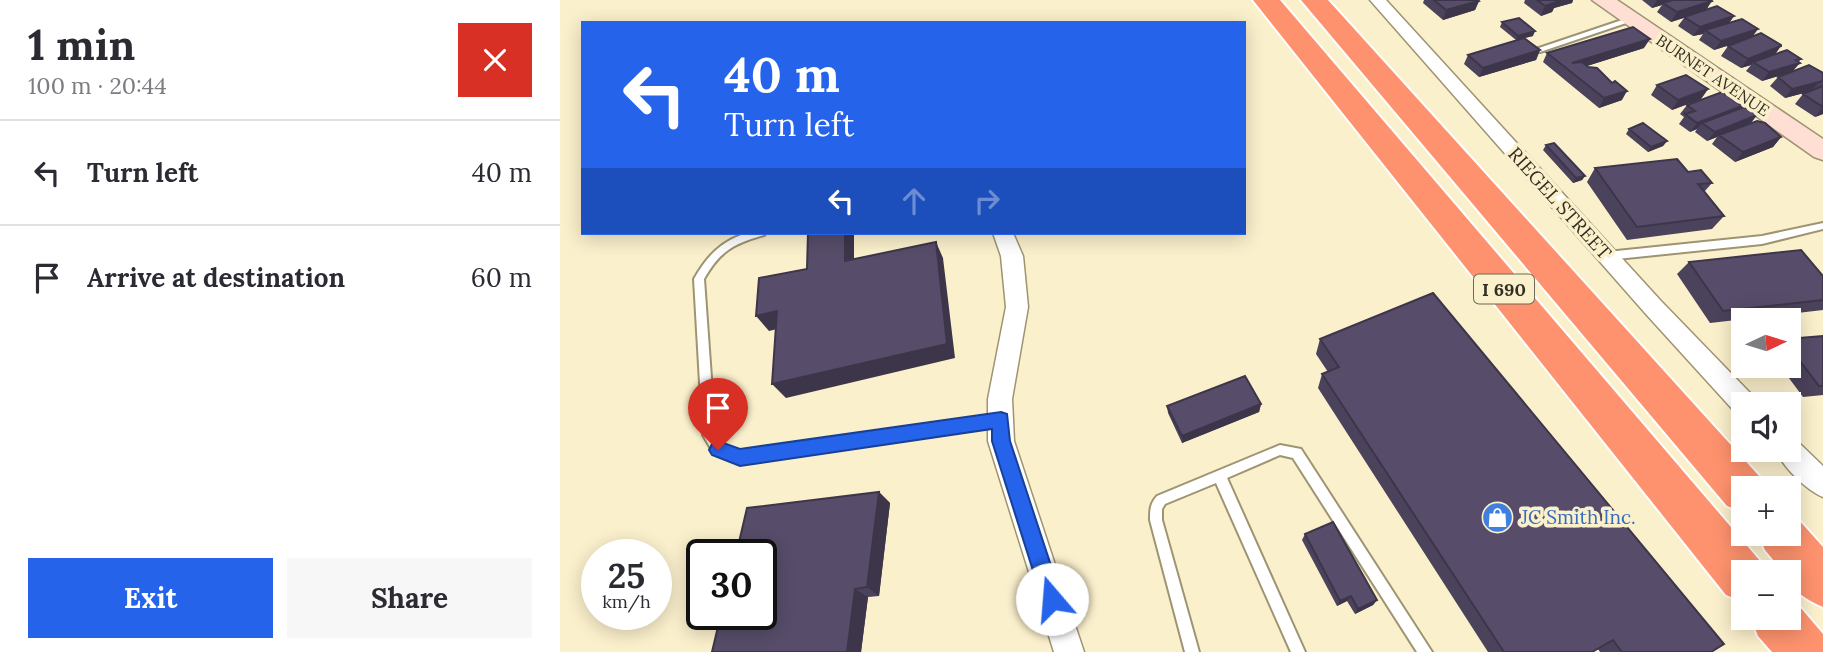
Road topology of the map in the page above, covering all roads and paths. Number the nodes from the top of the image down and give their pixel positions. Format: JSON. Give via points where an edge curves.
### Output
{"nodes":[{"id":1,"x":1257,"y":0,"type":"edge"},
{"id":2,"x":1266,"y":0,"type":"edge"},
{"id":3,"x":1314,"y":0,"type":"edge"},
{"id":4,"x":1331,"y":0,"type":"edge"},
{"id":5,"x":1378,"y":0,"type":"edge"},
{"id":6,"x":1603,"y":0,"type":"edge"},
{"id":7,"x":1631,"y":19,"type":"junction"},
{"id":8,"x":1305,"y":49,"type":"junction"},
{"id":9,"x":1537,"y":50,"type":"edge"},
{"id":10,"x":1380,"y":74,"type":"junction"},
{"id":11,"x":1823,"y":151,"type":"edge"},
{"id":12,"x":1823,"y":226,"type":"edge"},
{"id":13,"x":755,"y":235,"type":"edge"},
{"id":14,"x":1004,"y":235,"type":"edge"},
{"id":15,"x":1606,"y":256,"type":"junction"},
{"id":16,"x":1733,"y":392,"type":"edge"},
{"id":17,"x":1001,"y":419,"type":"junction"},
{"id":18,"x":1801,"y":462,"type":"edge"},
{"id":19,"x":1219,"y":475,"type":"junction"},
{"id":20,"x":1731,"y":477,"type":"edge"},
{"id":21,"x":1823,"y":484,"type":"edge"},
{"id":22,"x":1791,"y":546,"type":"edge"},
{"id":23,"x":1731,"y":564,"type":"edge"},
{"id":24,"x":1823,"y":583,"type":"edge"},
{"id":25,"x":1786,"y":630,"type":"edge"},
{"id":26,"x":1069,"y":652,"type":"edge"},
{"id":27,"x":1192,"y":652,"type":"edge"},
{"id":28,"x":1298,"y":652,"type":"edge"},
{"id":29,"x":1425,"y":652,"type":"edge"},
{"id":30,"x":1805,"y":652,"type":"edge"}],
"edges":[{"from":1,"to":8,"type":"highway"},
{"from":2,"to":8,"type":"highway","number":"I 690"},
{"from":3,"to":10,"type":"highway","number":"I 690"},
{"from":4,"to":10,"type":"highway"},
{"from":5,"to":15,"type":"street","name":"RIEGEL STREET"},
{"from":6,"to":7,"type":"street","name":"BURNET AVENUE"},
{"from":7,"to":9,"type":"lane"},
{"from":7,"to":11,"type":"street","name":"BURNET AVENUE"},
{"from":8,"to":23,"type":"highway","number":"I 690"},
{"from":10,"to":20,"type":"highway","number":"I 690"},
{"from":12,"to":15,"type":"lane","via":[[1762,240]]},
{"from":13,"to":17,"type":"lane","via":[[724,245],[699,279],[709,435],[718,450],[740,457]]},
{"from":14,"to":17,"type":"street","via":[[1012,256],[1017,306],[1000,399]]},
{"from":15,"to":16,"type":"street","name":"RIEGEL STREET"},
{"from":17,"to":26,"type":"street","via":[[1001,441]]},
{"from":18,"to":21,"type":"street"},
{"from":19,"to":27,"type":"lane","via":[[1161,500],[1156,507]]},
{"from":19,"to":28,"type":"lane"},
{"from":19,"to":29,"type":"lane","via":[[1280,450],[1297,453]]},
{"from":22,"to":24,"type":"highway"},
{"from":25,"to":30,"type":"highway"}]}
